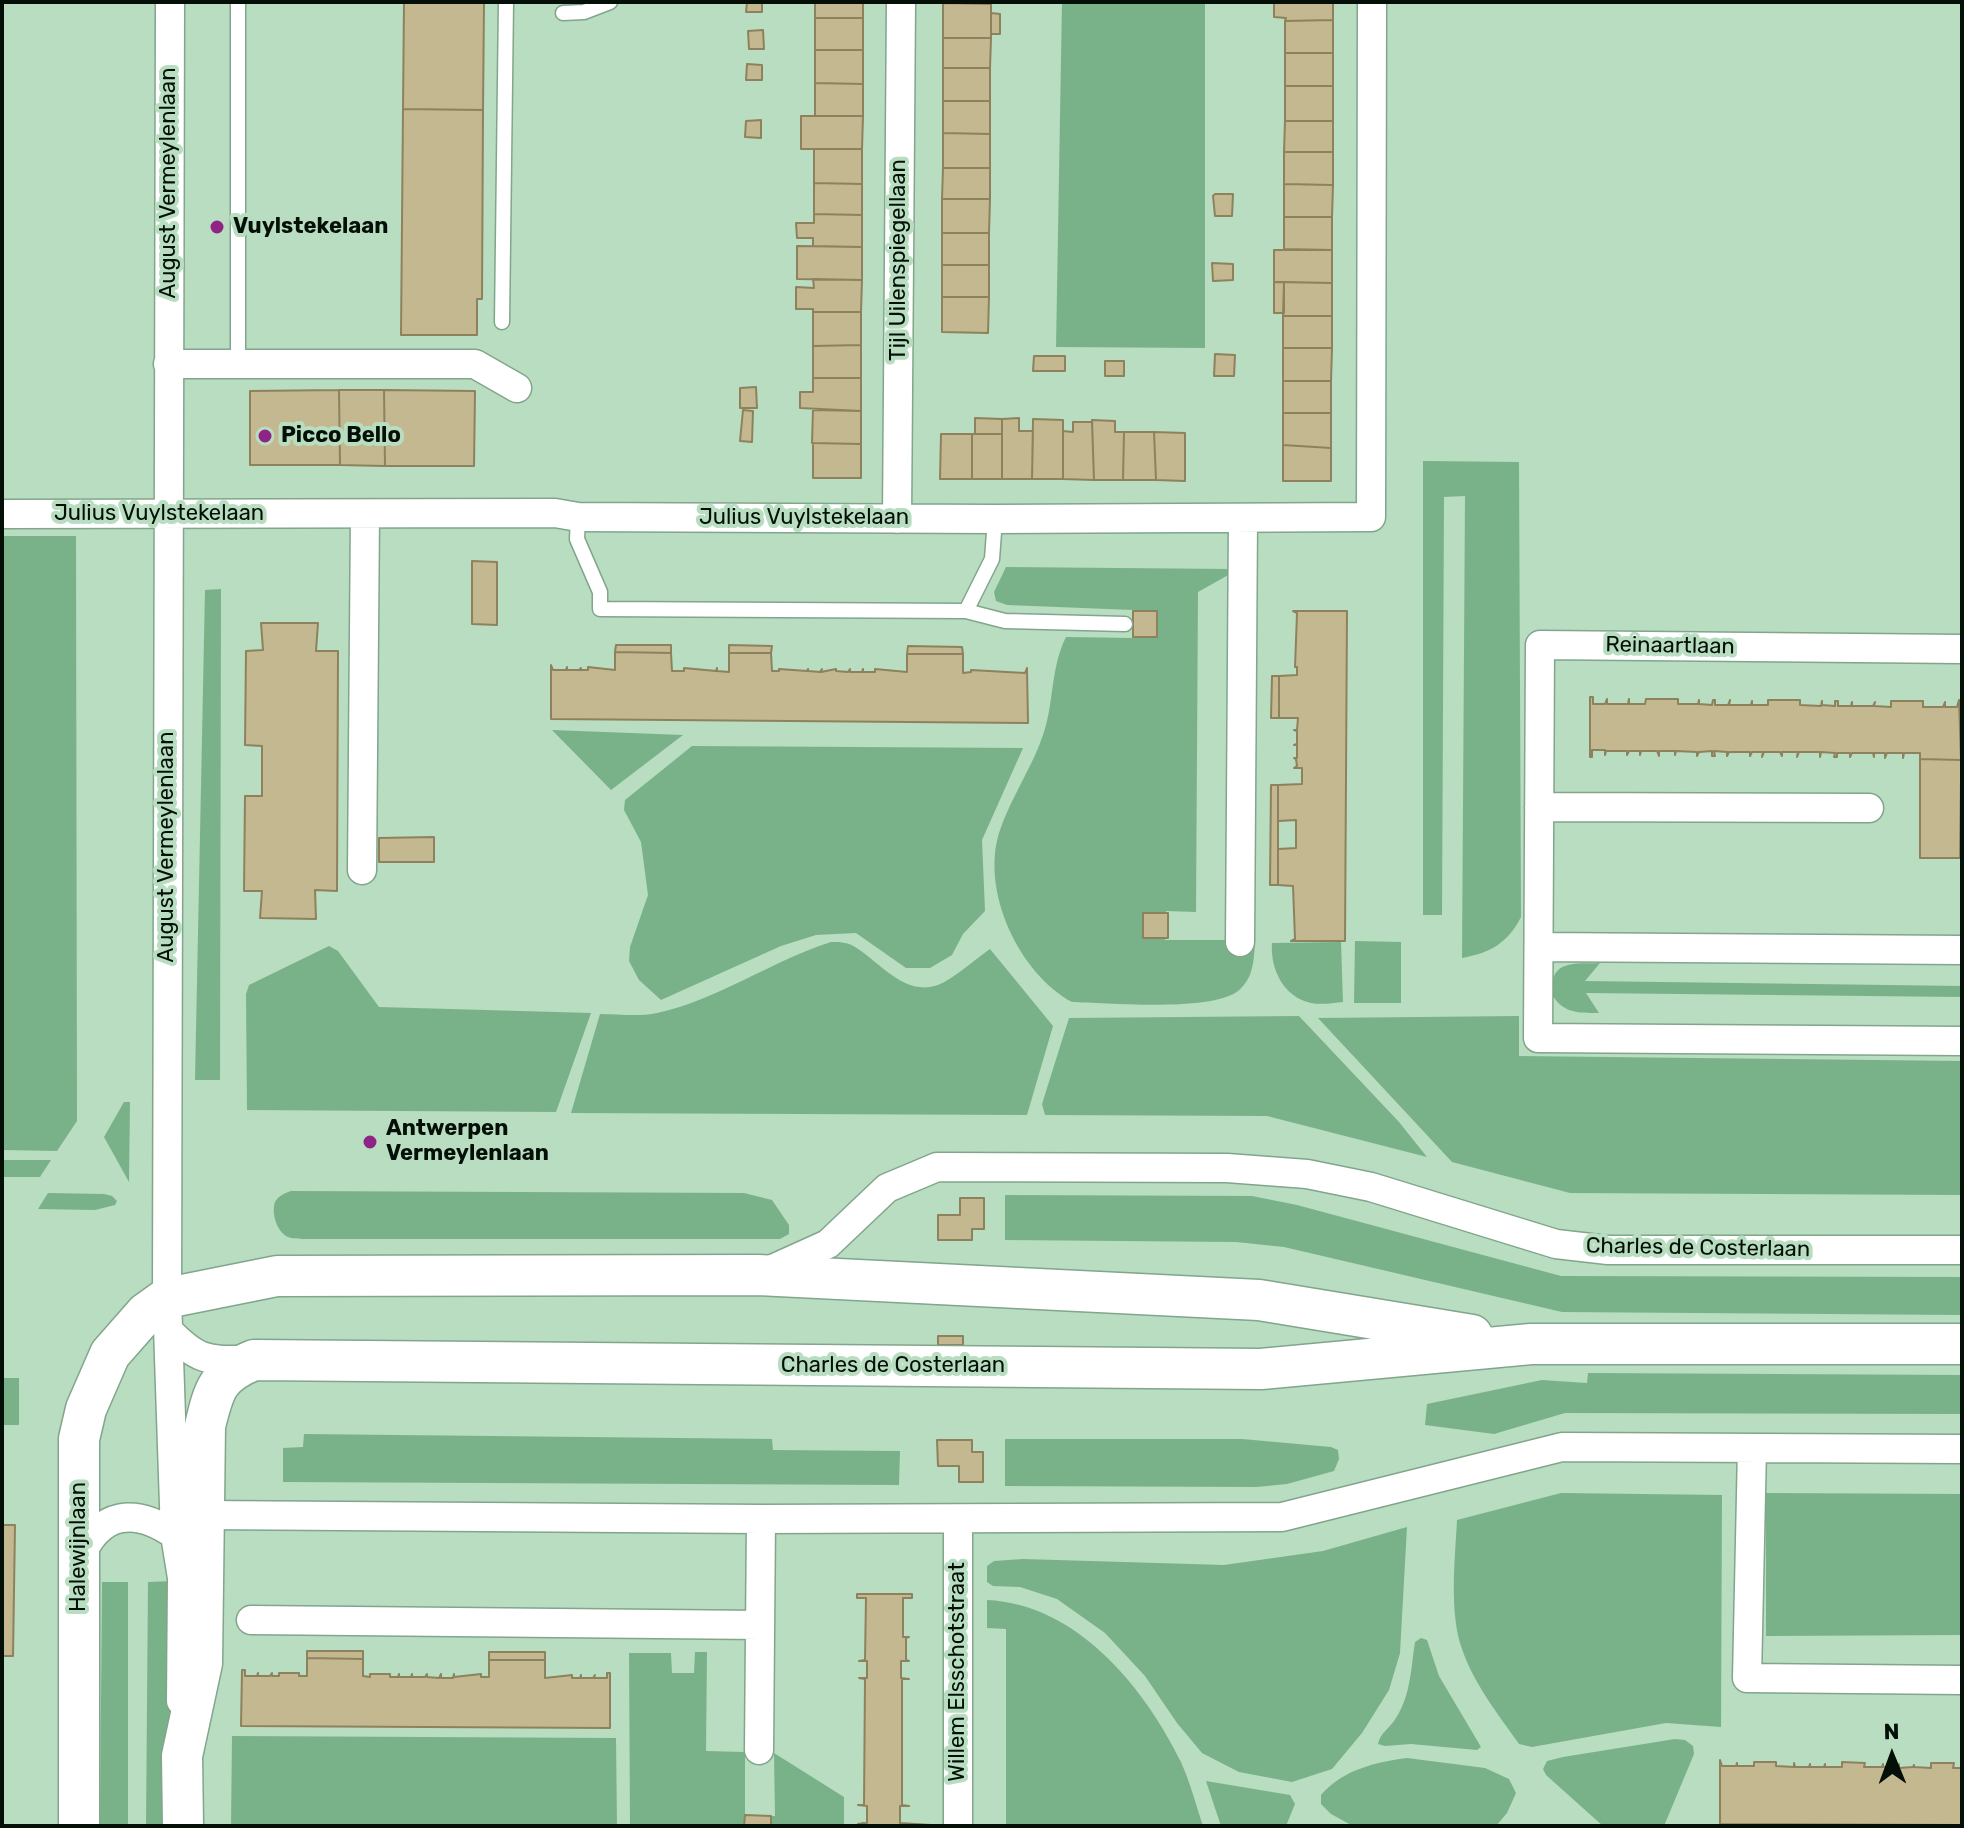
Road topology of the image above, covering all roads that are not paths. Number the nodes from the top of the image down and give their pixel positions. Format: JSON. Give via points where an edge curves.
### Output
{"nodes":[{"id":1,"x":170,"y":2,"type":"edge"},
{"id":2,"x":238,"y":2,"type":"edge"},
{"id":3,"x":506,"y":2,"type":"edge"},
{"id":4,"x":610,"y":2,"type":"edge"},
{"id":5,"x":901,"y":2,"type":"edge"},
{"id":6,"x":1372,"y":2,"type":"edge"},
{"id":7,"x":563,"y":13,"type":"dead end"},
{"id":8,"x":502,"y":322,"type":"dead end"},
{"id":9,"x":238,"y":363,"type":"junction"},
{"id":10,"x":168,"y":364,"type":"junction"},
{"id":11,"x":517,"y":388,"type":"dead end"},
{"id":12,"x":2,"y":514,"type":"edge"},
{"id":13,"x":365,"y":514,"type":"junction"},
{"id":14,"x":167,"y":515,"type":"junction"},
{"id":15,"x":578,"y":517,"type":"junction"},
{"id":16,"x":897,"y":519,"type":"junction"},
{"id":17,"x":995,"y":519,"type":"junction"},
{"id":18,"x":1243,"y":519,"type":"junction"},
{"id":19,"x":966,"y":611,"type":"junction"},
{"id":20,"x":1125,"y":624,"type":"dead end"},
{"id":21,"x":1962,"y":649,"type":"edge"},
{"id":22,"x":1539,"y":807,"type":"junction"},
{"id":23,"x":1869,"y":808,"type":"dead end"},
{"id":24,"x":362,"y":870,"type":"dead end"},
{"id":25,"x":1240,"y":942,"type":"dead end"},
{"id":26,"x":1539,"y":947,"type":"junction"},
{"id":27,"x":1962,"y":950,"type":"edge"},
{"id":28,"x":1962,"y":1041,"type":"edge"},
{"id":29,"x":1962,"y":1250,"type":"edge"},
{"id":30,"x":758,"y":1275,"type":"junction"},
{"id":31,"x":168,"y":1314,"type":"junction"},
{"id":32,"x":1531,"y":1344,"type":"junction"},
{"id":33,"x":1962,"y":1344,"type":"edge"},
{"id":34,"x":254,"y":1360,"type":"junction"},
{"id":35,"x":1752,"y":1448,"type":"junction"},
{"id":36,"x":1962,"y":1449,"type":"edge"},
{"id":37,"x":761,"y":1519,"type":"junction"},
{"id":38,"x":958,"y":1519,"type":"junction"},
{"id":39,"x":189,"y":1525,"type":"junction"},
{"id":40,"x":79,"y":1559,"type":"junction"},
{"id":41,"x":251,"y":1620,"type":"dead end"},
{"id":42,"x":760,"y":1625,"type":"junction"},
{"id":43,"x":1962,"y":1680,"type":"edge"},
{"id":44,"x":759,"y":1750,"type":"dead end"},
{"id":45,"x":79,"y":1826,"type":"edge"},
{"id":46,"x":183,"y":1826,"type":"edge"},
{"id":47,"x":958,"y":1826,"type":"edge"}],
"edges":[{"from":1,"to":10,"type":"street","name":"August Vermeylenlaan"},
{"from":2,"to":9,"type":"lane"},
{"from":3,"to":8,"type":"lane"},
{"from":4,"to":7,"type":"lane"},
{"from":5,"to":16,"type":"street","name":"Tijl Uilenspiegellaan"},
{"from":6,"to":18,"type":"street","name":"Julius Vuylstekelaan","via":[[1371,517]]},
{"from":9,"to":10,"type":"street"},
{"from":9,"to":11,"type":"street","via":[[475,364]]},
{"from":10,"to":14,"type":"street","name":"August Vermeylenlaan"},
{"from":12,"to":14,"type":"street","name":"Julius Vuylstekelaan"},
{"from":13,"to":14,"type":"street","name":"Julius Vuylstekelaan"},
{"from":13,"to":15,"type":"street","name":"Julius Vuylstekelaan"},
{"from":13,"to":24,"type":"street"},
{"from":14,"to":31,"type":"street","name":"August Vermeylenlaan"},
{"from":15,"to":16,"type":"street","name":"Julius Vuylstekelaan"},
{"from":15,"to":19,"type":"lane","via":[[577,539],[600,592],[600,609]]},
{"from":16,"to":17,"type":"street","name":"Julius Vuylstekelaan"},
{"from":17,"to":18,"type":"street","name":"Julius Vuylstekelaan"},
{"from":17,"to":19,"type":"lane","via":[[992,559]]},
{"from":18,"to":25,"type":"street"},
{"from":19,"to":20,"type":"lane","via":[[1005,621]]},
{"from":21,"to":22,"type":"street","name":"Reinaartlaan","via":[[1540,645]]},
{"from":22,"to":23,"type":"street"},
{"from":22,"to":26,"type":"street","name":"Reinaartlaan"},
{"from":26,"to":27,"type":"street"},
{"from":26,"to":28,"type":"street","name":"Reinaartlaan","via":[[1538,1038]]},
{"from":29,"to":30,"type":"street","name":"Charles de Costerlaan","via":[[1608,1250],[1556,1244],[1371,1187],[1307,1174],[1227,1168],[937,1167],[887,1188],[828,1244]]},
{"from":30,"to":31,"type":"main road","name":"Charles de Costerlaan","via":[[277,1276]]},
{"from":30,"to":32,"type":"main road","name":"Charles de Costerlaan","via":[[1259,1300]]},
{"from":31,"to":34,"type":"street","name":"Charles de Costerlaan","via":[[189,1351],[209,1360]]},
{"from":31,"to":39,"type":"street"},
{"from":31,"to":40,"type":"main road","name":"Halewijnlaan","via":[[146,1313],[110,1354],[86,1409],[79,1439]]},
{"from":32,"to":33,"type":"main road","name":"Charles de Costerlaan"},
{"from":32,"to":34,"type":"main road","name":"Charles de Costerlaan","via":[[1261,1369]]},
{"from":34,"to":39,"type":"main road","via":[[231,1369],[214,1392]]},
{"from":35,"to":36,"type":"street"},
{"from":35,"to":38,"type":"street","via":[[1562,1447],[1282,1517]]},
{"from":35,"to":43,"type":"street","via":[[1747,1678]]},
{"from":37,"to":38,"type":"street"},
{"from":37,"to":39,"type":"street"},
{"from":37,"to":42,"type":"street"},
{"from":38,"to":47,"type":"street","name":"Willem Elsschotstraat"},
{"from":39,"to":40,"type":"street","via":[[132,1517],[109,1522],[88,1538]]},
{"from":39,"to":46,"type":"main road","via":[[202,1663],[182,1756]]},
{"from":40,"to":45,"type":"main road","name":"Halewijnlaan"},
{"from":41,"to":42,"type":"street"},
{"from":42,"to":44,"type":"street"}]}
